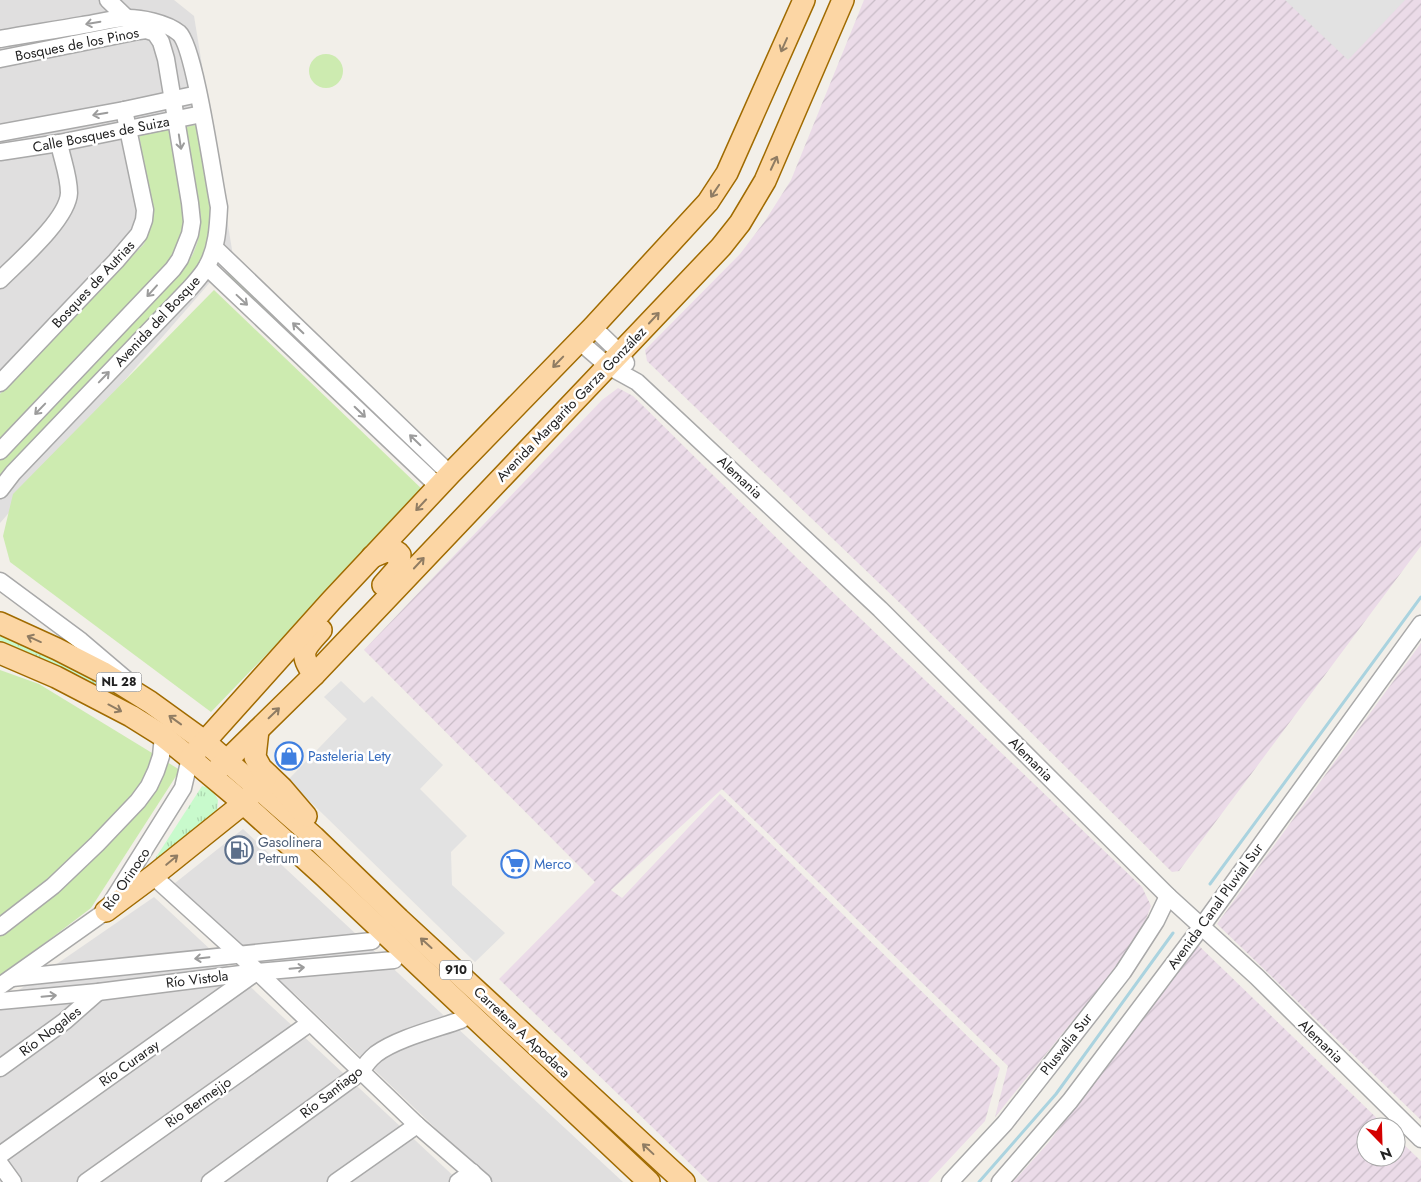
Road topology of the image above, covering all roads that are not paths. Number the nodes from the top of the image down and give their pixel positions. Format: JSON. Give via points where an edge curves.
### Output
{"nodes":[{"id":1,"x":108,"y":0,"type":"edge"},
{"id":2,"x":804,"y":0,"type":"edge"},
{"id":3,"x":843,"y":0,"type":"edge"},
{"id":4,"x":126,"y":18,"type":"junction"},
{"id":5,"x":174,"y":30,"type":"joint"},
{"id":6,"x":147,"y":32,"type":"junction"},
{"id":7,"x":0,"y":39,"type":"edge"},
{"id":8,"x":0,"y":59,"type":"edge"},
{"id":9,"x":198,"y":94,"type":"junction"},
{"id":10,"x":173,"y":100,"type":"junction"},
{"id":11,"x":124,"y":110,"type":"junction"},
{"id":12,"x":202,"y":114,"type":"junction"},
{"id":13,"x":177,"y":120,"type":"junction"},
{"id":14,"x":129,"y":129,"type":"junction"},
{"id":15,"x":0,"y":133,"type":"edge"},
{"id":16,"x":59,"y":143,"type":"junction"},
{"id":17,"x":0,"y":152,"type":"edge"},
{"id":18,"x":214,"y":248,"type":"junction"},
{"id":19,"x":207,"y":267,"type":"junction"},
{"id":20,"x":0,"y":280,"type":"edge"},
{"id":21,"x":586,"y":334,"type":"junction"},
{"id":22,"x":614,"y":359,"type":"junction"},
{"id":23,"x":0,"y":383,"type":"edge"},
{"id":24,"x":0,"y":450,"type":"edge"},
{"id":25,"x":444,"y":480,"type":"junction"},
{"id":26,"x":0,"y":490,"type":"edge"},
{"id":27,"x":372,"y":557,"type":"junction"},
{"id":28,"x":0,"y":581,"type":"edge"},
{"id":29,"x":331,"y":601,"type":"junction"},
{"id":30,"x":0,"y":623,"type":"edge"},
{"id":31,"x":1421,"y":624,"type":"edge"},
{"id":32,"x":345,"y":642,"type":"junction"},
{"id":33,"x":0,"y":654,"type":"edge"},
{"id":34,"x":314,"y":675,"type":"junction"},
{"id":35,"x":150,"y":702,"type":"junction"},
{"id":36,"x":258,"y":730,"type":"junction"},
{"id":37,"x":163,"y":736,"type":"junction"},
{"id":38,"x":204,"y":741,"type":"junction"},
{"id":39,"x":190,"y":758,"type":"junction"},
{"id":40,"x":227,"y":760,"type":"junction"},
{"id":41,"x":212,"y":775,"type":"junction"},
{"id":42,"x":183,"y":788,"type":"junction"},
{"id":43,"x":257,"y":789,"type":"junction"},
{"id":44,"x":153,"y":876,"type":"junction"},
{"id":45,"x":1168,"y":896,"type":"junction"},
{"id":46,"x":106,"y":911,"type":"junction"},
{"id":47,"x":1202,"y":926,"type":"junction"},
{"id":48,"x":0,"y":927,"type":"edge"},
{"id":49,"x":372,"y":941,"type":"junction"},
{"id":50,"x":239,"y":954,"type":"junction"},
{"id":51,"x":394,"y":960,"type":"junction"},
{"id":52,"x":257,"y":972,"type":"junction"},
{"id":53,"x":6,"y":982,"type":"edge"},
{"id":54,"x":98,"y":992,"type":"junction"},
{"id":55,"x":0,"y":1000,"type":"edge"},
{"id":56,"x":461,"y":1020,"type":"junction"},
{"id":57,"x":310,"y":1022,"type":"junction"},
{"id":58,"x":0,"y":1068,"type":"edge"},
{"id":59,"x":361,"y":1072,"type":"junction"},
{"id":60,"x":417,"y":1124,"type":"junction"},
{"id":61,"x":1421,"y":1139,"type":"edge"},
{"id":62,"x":0,"y":1155,"type":"edge"},
{"id":63,"x":0,"y":1164,"type":"edge"},
{"id":64,"x":477,"y":1177,"type":"edge"},
{"id":65,"x":13,"y":1182,"type":"edge"},
{"id":66,"x":86,"y":1182,"type":"edge"},
{"id":67,"x":210,"y":1182,"type":"edge"},
{"id":68,"x":337,"y":1182,"type":"edge"},
{"id":69,"x":458,"y":1182,"type":"edge"},
{"id":70,"x":634,"y":1182,"type":"edge"},
{"id":71,"x":649,"y":1182,"type":"edge"},
{"id":72,"x":684,"y":1182,"type":"edge"},
{"id":73,"x":950,"y":1182,"type":"edge"},
{"id":74,"x":1000,"y":1182,"type":"edge"}],
"edges":[{"from":1,"to":4,"type":"street"},
{"from":2,"to":21,"type":"main road","one_way":true,"via":[[727,173],[708,202]]},
{"from":22,"to":3,"type":"main road","name":"Avenida Margarito Garza González","one_way":true,"via":[[721,247],[754,202]]},
{"from":4,"to":5,"type":"street","name":"Bosques de los Pinos","via":[[156,22]]},
{"from":4,"to":6,"type":"street"},
{"from":4,"to":7,"type":"street","name":"Bosques de los Pinos","one_way":true},
{"from":5,"to":9,"type":"street","name":"Avenida del Bosque","via":[[186,45]]},
{"from":6,"to":8,"type":"street","name":"Bosques de los Pinos"},
{"from":6,"to":10,"type":"street","name":"Avenida del Bosque","via":[[161,42]]},
{"from":9,"to":10,"type":"street","name":"Calle Bosques de Suiza"},
{"from":9,"to":12,"type":"street","name":"Avenida del Bosque"},
{"from":10,"to":11,"type":"street","name":"Calle Bosques de Suiza"},
{"from":10,"to":13,"type":"street","name":"Avenida del Bosque"},
{"from":11,"to":14,"type":"street","name":"Bosques de Autrias"},
{"from":11,"to":15,"type":"street","name":"Calle Bosques de Suiza","one_way":true},
{"from":12,"to":13,"type":"street","name":"Calle Bosques de Suiza"},
{"from":12,"to":18,"type":"street","name":"Avenida del Bosque","via":[[219,207]]},
{"from":13,"to":14,"type":"street","name":"Calle Bosques de Suiza"},
{"from":13,"to":24,"type":"street","name":"Avenida del Bosque","one_way":true,"via":[[192,222],[188,243],[180,259]]},
{"from":14,"to":16,"type":"street","name":"Calle Bosques de Suiza"},
{"from":14,"to":23,"type":"street","name":"Bosques de Autrias","via":[[145,210],[139,234]]},
{"from":16,"to":17,"type":"street","name":"Calle Bosques de Suiza"},
{"from":16,"to":20,"type":"street","via":[[69,184],[66,206],[50,229]]},
{"from":18,"to":19,"type":"street","name":"Avenida del Bosque"},
{"from":25,"to":18,"type":"street","one_way":true},
{"from":19,"to":25,"type":"street","one_way":true},
{"from":26,"to":19,"type":"street","name":"Avenida del Bosque","one_way":true},
{"from":21,"to":22,"type":"street","name":"Alemania"},
{"from":21,"to":25,"type":"main road","one_way":true},
{"from":32,"to":22,"type":"main road","name":"Avenida Margarito Garza González","one_way":true},
{"from":22,"to":45,"type":"street","name":"Alemania","via":[[880,609]]},
{"from":25,"to":27,"type":"main road","one_way":true},
{"from":27,"to":29,"type":"main road"},
{"from":27,"to":32,"type":"main road","via":[[392,550],[397,551],[400,562],[351,620]]},
{"from":28,"to":35,"type":"street","via":[[109,663]]},
{"from":29,"to":34,"type":"main road","via":[[330,619],[303,654]]},
{"from":29,"to":38,"type":"main road"},
{"from":35,"to":30,"type":"main road","number":"NL 28","one_way":true,"via":[[102,672]]},
{"from":31,"to":47,"type":"street","name":"Avenida Canal Pluvial Sur"},
{"from":32,"to":34,"type":"main road","name":"Avenida Margarito Garza González"},
{"from":33,"to":37,"type":"main road","number":"NL 28","one_way":true,"via":[[56,677]]},
{"from":36,"to":34,"type":"main road","name":"Avenida Margarito Garza González","one_way":true},
{"from":38,"to":35,"type":"main road","number":"NL 28","one_way":true},
{"from":36,"to":40,"type":"main road","name":"Avenida Margarito Garza González"},
{"from":36,"to":43,"type":"main road","via":[[255,758],[261,768]]},
{"from":37,"to":39,"type":"main road","number":"NL 28"},
{"from":37,"to":48,"type":"street","via":[[162,756],[149,786],[138,801],[54,886]]},
{"from":38,"to":39,"type":"main road"},
{"from":38,"to":40,"type":"main road","number":"NL 28"},
{"from":39,"to":41,"type":"main road","number":"NL 28"},
{"from":39,"to":42,"type":"street","name":"Río Orinoco"},
{"from":40,"to":41,"type":"main road","name":"Avenida Margarito Garza González"},
{"from":40,"to":43,"type":"main road","name":"Carretera A Apodaca","number":"910"},
{"from":41,"to":42,"type":"street"},
{"from":41,"to":43,"type":"main road","name":"Carretera A Apodaca","number":"910"},
{"from":42,"to":46,"type":"street","name":"Río Orinoco"},
{"from":44,"to":43,"type":"main road","one_way":true},
{"from":43,"to":49,"type":"main road","via":[[248,815],[263,838]]},
{"from":43,"to":71,"type":"main road","name":"Carretera A Apodaca","number":"910","via":[[324,876]]},
{"from":72,"to":43,"type":"main road","name":"Carretera A Apodaca","number":"910","one_way":true,"via":[[314,837]]},
{"from":44,"to":46,"type":"main road"},
{"from":44,"to":50,"type":"street"},
{"from":45,"to":47,"type":"street","name":"Alemania"},
{"from":45,"to":73,"type":"street","name":"Plusvalia Sur","via":[[1123,972],[1005,1123]]},
{"from":46,"to":53,"type":"street","name":"Río Orinoco"},
{"from":47,"to":61,"type":"street","name":"Alemania"},
{"from":47,"to":74,"type":"street","name":"Avenida Canal Pluvial Sur","via":[[1070,1101]]},
{"from":49,"to":50,"type":"street","name":"Río Vistola"},
{"from":49,"to":51,"type":"main road"},
{"from":50,"to":52,"type":"street"},
{"from":50,"to":53,"type":"street","name":"Río Vistola","one_way":true},
{"from":52,"to":51,"type":"street","name":"Río Vistola","one_way":true},
{"from":51,"to":56,"type":"main road"},
{"from":52,"to":54,"type":"street","name":"Río Vistola"},
{"from":52,"to":57,"type":"street"},
{"from":52,"to":62,"type":"street","name":"Río Curaray"},
{"from":55,"to":54,"type":"street","name":"Río Vistola","one_way":true},
{"from":54,"to":58,"type":"street","name":"Río Nogales","via":[[65,1021]]},
{"from":56,"to":59,"type":"street","name":"Río Santiago","via":[[392,1045],[376,1054]]},
{"from":56,"to":70,"type":"main road"},
{"from":57,"to":59,"type":"street"},
{"from":57,"to":66,"type":"street","name":"Rio Bermejjo"},
{"from":59,"to":60,"type":"street"},
{"from":59,"to":67,"type":"street","name":"Río Santiago"},
{"from":60,"to":64,"type":"street"},
{"from":60,"to":68,"type":"street"},
{"from":63,"to":65,"type":"street"},
{"from":64,"to":69,"type":"street"}]}
